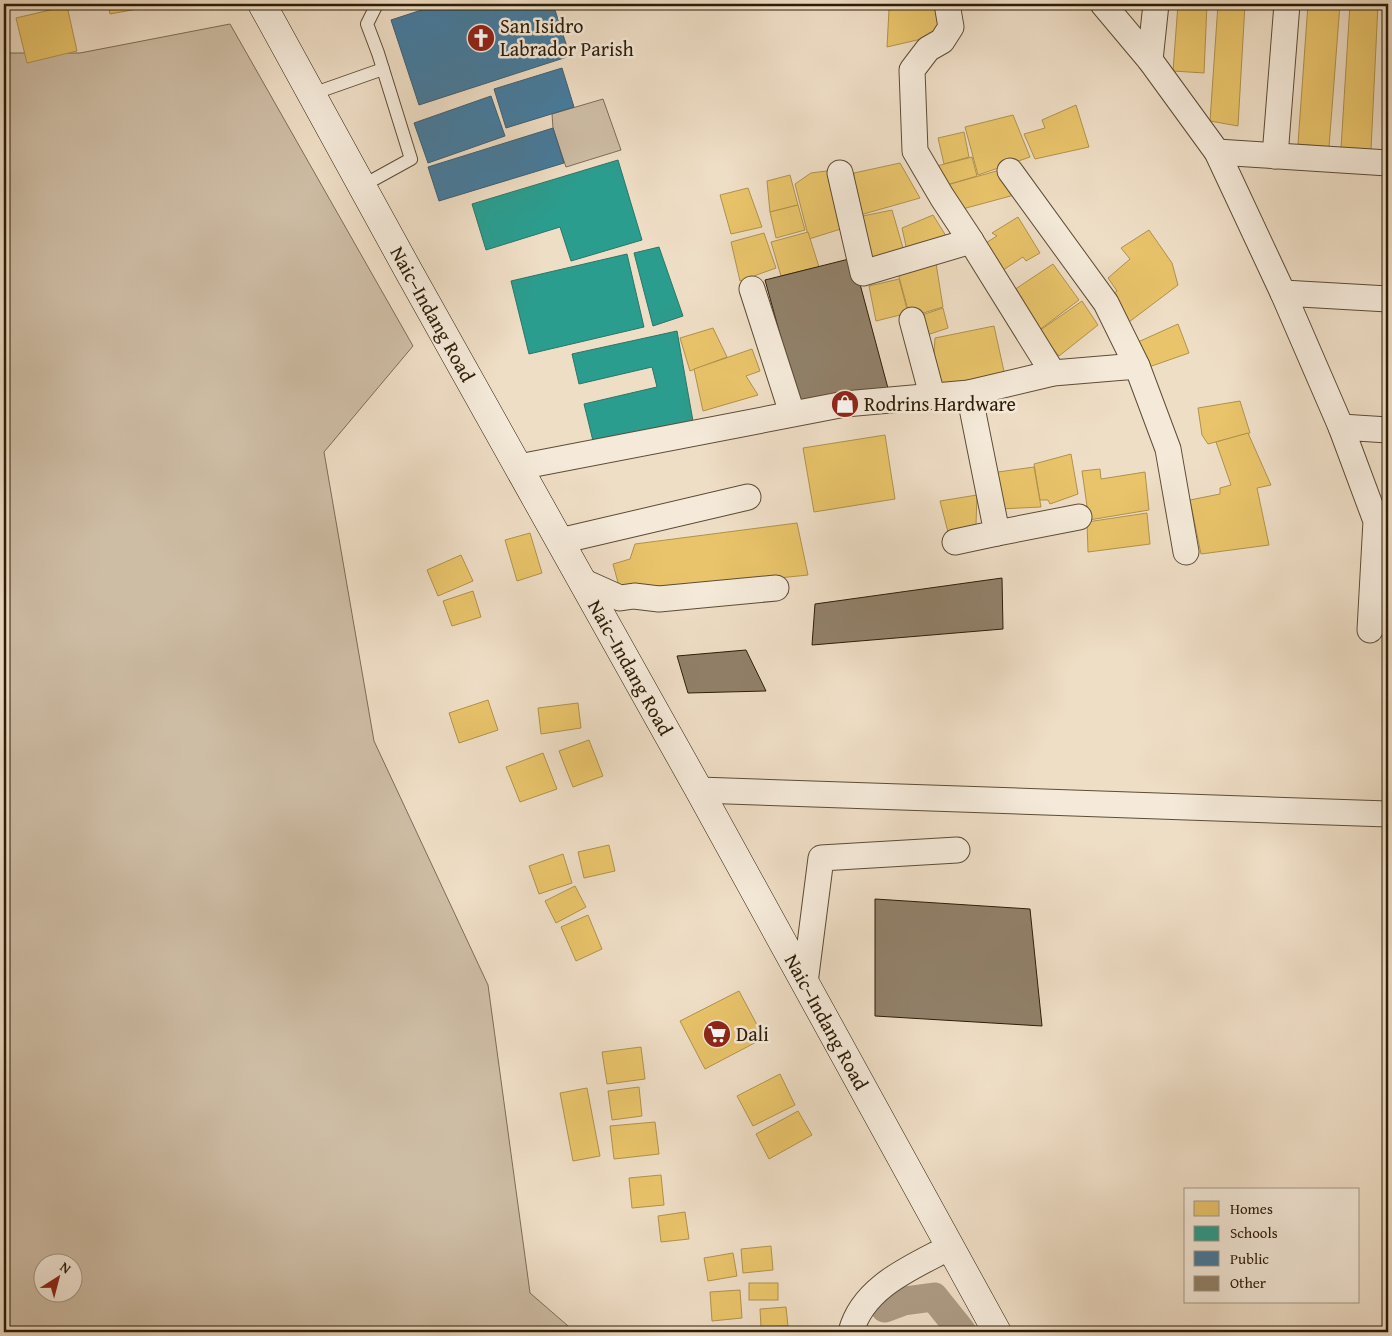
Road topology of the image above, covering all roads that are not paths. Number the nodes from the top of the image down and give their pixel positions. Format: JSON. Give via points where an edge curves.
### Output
{"nodes":[{"id":1,"x":262,"y":4,"type":"edge"},
{"id":2,"x":377,"y":4,"type":"edge"},
{"id":3,"x":947,"y":4,"type":"edge"},
{"id":4,"x":1103,"y":4,"type":"edge"},
{"id":5,"x":1156,"y":4,"type":"edge"},
{"id":6,"x":1287,"y":4,"type":"edge"},
{"id":7,"x":1150,"y":60,"type":"junction"},
{"id":8,"x":383,"y":69,"type":"junction"},
{"id":9,"x":312,"y":94,"type":"junction"},
{"id":10,"x":1217,"y":152,"type":"junction"},
{"id":11,"x":1275,"y":156,"type":"junction"},
{"id":12,"x":1388,"y":164,"type":"edge"},
{"id":13,"x":1010,"y":171,"type":"dead end"},
{"id":14,"x":840,"y":173,"type":"dead end"},
{"id":15,"x":362,"y":186,"type":"junction"},
{"id":16,"x":971,"y":241,"type":"junction"},
{"id":17,"x":752,"y":289,"type":"dead end"},
{"id":18,"x":1283,"y":293,"type":"junction"},
{"id":19,"x":1388,"y":299,"type":"edge"},
{"id":20,"x":912,"y":320,"type":"dead end"},
{"id":21,"x":1137,"y":366,"type":"junction"},
{"id":22,"x":1054,"y":373,"type":"junction"},
{"id":23,"x":969,"y":393,"type":"junction"},
{"id":24,"x":932,"y":395,"type":"junction"},
{"id":25,"x":792,"y":414,"type":"junction"},
{"id":26,"x":1341,"y":427,"type":"junction"},
{"id":27,"x":1388,"y":430,"type":"edge"},
{"id":28,"x":519,"y":467,"type":"junction"},
{"id":29,"x":748,"y":497,"type":"dead end"},
{"id":30,"x":1079,"y":517,"type":"dead end"},
{"id":31,"x":996,"y":533,"type":"junction"},
{"id":32,"x":560,"y":541,"type":"junction"},
{"id":33,"x":955,"y":542,"type":"dead end"},
{"id":34,"x":1186,"y":552,"type":"dead end"},
{"id":35,"x":1381,"y":566,"type":"edge"},
{"id":36,"x":582,"y":581,"type":"junction"},
{"id":37,"x":776,"y":588,"type":"dead end"},
{"id":38,"x":1370,"y":630,"type":"dead end"},
{"id":39,"x":699,"y":790,"type":"junction"},
{"id":40,"x":1388,"y":814,"type":"edge"},
{"id":41,"x":957,"y":850,"type":"dead end"},
{"id":42,"x":805,"y":983,"type":"junction"},
{"id":43,"x":950,"y":1247,"type":"junction"},
{"id":44,"x":851,"y":1332,"type":"edge"},
{"id":45,"x":997,"y":1332,"type":"edge"}],
"edges":[{"from":1,"to":9,"type":"main road","name":"Naic–Indang Road"},
{"from":2,"to":8,"type":"lane","via":[[367,24]]},
{"from":3,"to":16,"type":"street","via":[[951,27],[942,41],[928,49],[912,70],[915,151]]},
{"from":4,"to":7,"type":"street"},
{"from":5,"to":7,"type":"street"},
{"from":6,"to":11,"type":"street"},
{"from":7,"to":10,"type":"street"},
{"from":8,"to":9,"type":"lane"},
{"from":8,"to":15,"type":"lane","via":[[411,159]]},
{"from":9,"to":15,"type":"main road","name":"Naic–Indang Road"},
{"from":10,"to":11,"type":"street"},
{"from":10,"to":18,"type":"street"},
{"from":11,"to":12,"type":"street"},
{"from":13,"to":21,"type":"street","via":[[1106,302]]},
{"from":14,"to":16,"type":"street","via":[[863,273]]},
{"from":15,"to":28,"type":"main road","name":"Naic–Indang Road"},
{"from":16,"to":22,"type":"street"},
{"from":17,"to":25,"type":"street"},
{"from":18,"to":19,"type":"street"},
{"from":18,"to":26,"type":"street"},
{"from":20,"to":24,"type":"street"},
{"from":21,"to":22,"type":"street"},
{"from":21,"to":34,"type":"street","via":[[1168,449]]},
{"from":22,"to":23,"type":"street"},
{"from":23,"to":24,"type":"street"},
{"from":23,"to":31,"type":"street"},
{"from":24,"to":25,"type":"street","via":[[844,404]]},
{"from":25,"to":28,"type":"street"},
{"from":26,"to":27,"type":"street"},
{"from":26,"to":35,"type":"street","via":[[1376,522]]},
{"from":28,"to":32,"type":"main road","name":"Naic–Indang Road"},
{"from":29,"to":32,"type":"street"},
{"from":30,"to":31,"type":"street"},
{"from":31,"to":33,"type":"street"},
{"from":32,"to":36,"type":"main road","name":"Naic–Indang Road"},
{"from":35,"to":38,"type":"street"},
{"from":36,"to":37,"type":"street","via":[[620,598]]},
{"from":36,"to":39,"type":"main road","name":"Naic–Indang Road"},
{"from":39,"to":40,"type":"street"},
{"from":39,"to":42,"type":"main road","name":"Naic–Indang Road"},
{"from":41,"to":42,"type":"street","via":[[821,858]]},
{"from":42,"to":43,"type":"main road","name":"Naic–Indang Road"},
{"from":43,"to":44,"type":"street","via":[[888,1281],[858,1314]]},
{"from":43,"to":45,"type":"main road","name":"Naic–Indang Road"}]}
